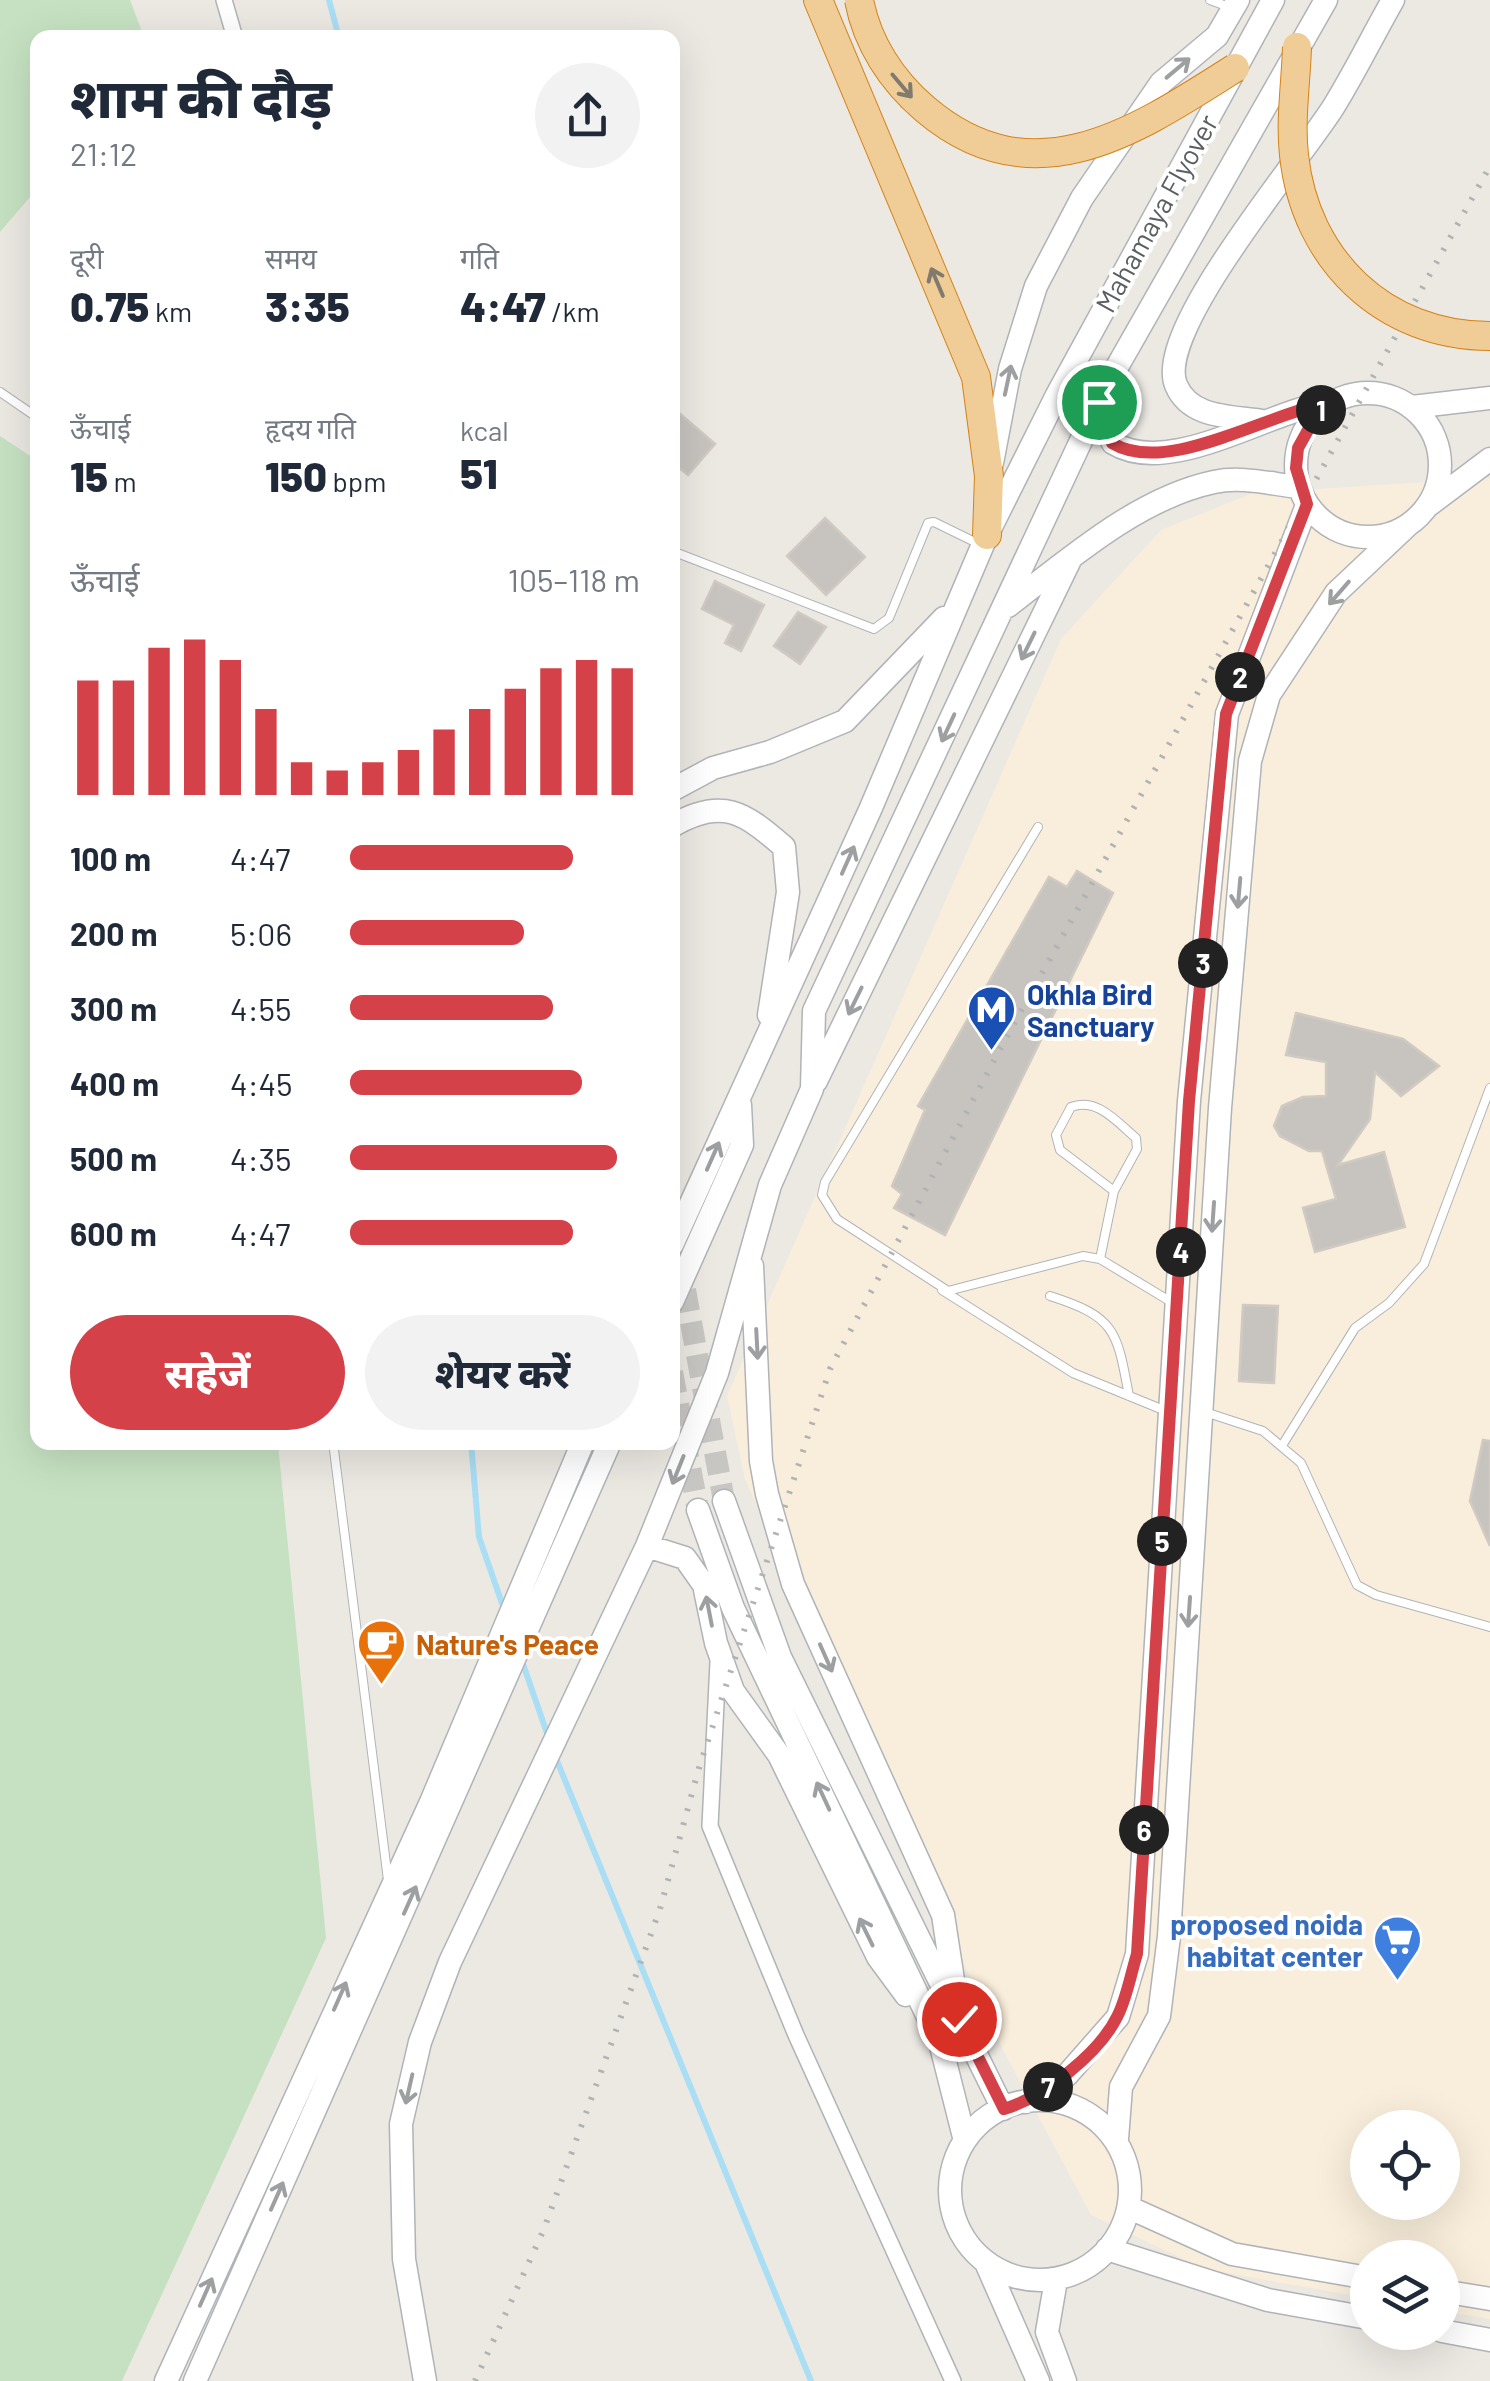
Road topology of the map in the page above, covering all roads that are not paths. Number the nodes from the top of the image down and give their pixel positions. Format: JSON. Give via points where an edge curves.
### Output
{"nodes":[{"id":1,"x":224,"y":0,"type":"edge"},
{"id":2,"x":818,"y":0,"type":"edge"},
{"id":3,"x":859,"y":0,"type":"edge"},
{"id":4,"x":1210,"y":0,"type":"edge"},
{"id":5,"x":1272,"y":0,"type":"edge"},
{"id":6,"x":1326,"y":0,"type":"edge"},
{"id":7,"x":1393,"y":0,"type":"edge"},
{"id":8,"x":1236,"y":4,"type":"edge"},
{"id":9,"x":233,"y":30,"type":"edge"},
{"id":10,"x":1297,"y":46,"type":"junction"},
{"id":11,"x":1235,"y":68,"type":"junction"},
{"id":12,"x":1490,"y":336,"type":"edge"},
{"id":13,"x":0,"y":392,"type":"edge"},
{"id":14,"x":1104,"y":392,"type":"junction"},
{"id":15,"x":1490,"y":398,"type":"edge"},
{"id":16,"x":1333,"y":402,"type":"junction"},
{"id":17,"x":1412,"y":408,"type":"junction"},
{"id":18,"x":30,"y":413,"type":"edge"},
{"id":19,"x":1262,"y":420,"type":"junction"},
{"id":20,"x":1490,"y":459,"type":"edge"},
{"id":21,"x":989,"y":476,"type":"junction"},
{"id":22,"x":1303,"y":496,"type":"junction"},
{"id":23,"x":1428,"y":506,"type":"junction"},
{"id":24,"x":1408,"y":525,"type":"junction"},
{"id":25,"x":985,"y":540,"type":"junction"},
{"id":26,"x":680,"y":554,"type":"edge"},
{"id":27,"x":1070,"y":558,"type":"junction"},
{"id":28,"x":954,"y":608,"type":"junction"},
{"id":29,"x":1005,"y":608,"type":"junction"},
{"id":30,"x":680,"y":786,"type":"edge"},
{"id":31,"x":680,"y":821,"type":"edge"},
{"id":32,"x":1038,"y":827,"type":"dead end"},
{"id":33,"x":764,"y":1044,"type":"junction"},
{"id":34,"x":1490,"y":1088,"type":"edge"},
{"id":35,"x":812,"y":1089,"type":"junction"},
{"id":36,"x":739,"y":1098,"type":"junction"},
{"id":37,"x":1114,"y":1191,"type":"junction"},
{"id":38,"x":680,"y":1227,"type":"edge"},
{"id":39,"x":752,"y":1247,"type":"junction"},
{"id":40,"x":1100,"y":1259,"type":"junction"},
{"id":41,"x":680,"y":1284,"type":"edge"},
{"id":42,"x":939,"y":1288,"type":"junction"},
{"id":43,"x":1050,"y":1296,"type":"dead end"},
{"id":44,"x":1178,"y":1306,"type":"junction"},
{"id":45,"x":1129,"y":1396,"type":"junction"},
{"id":46,"x":1201,"y":1410,"type":"junction"},
{"id":47,"x":1170,"y":1413,"type":"junction"},
{"id":48,"x":1283,"y":1444,"type":"junction"},
{"id":49,"x":333,"y":1450,"type":"edge"},
{"id":50,"x":580,"y":1450,"type":"edge"},
{"id":51,"x":607,"y":1450,"type":"edge"},
{"id":52,"x":724,"y":1501,"type":"tunnel mouth"},
{"id":53,"x":698,"y":1510,"type":"tunnel mouth"},
{"id":54,"x":647,"y":1546,"type":"junction"},
{"id":55,"x":1490,"y":1627,"type":"edge"},
{"id":56,"x":718,"y":1652,"type":"junction"},
{"id":57,"x":441,"y":1806,"type":"junction"},
{"id":58,"x":389,"y":1889,"type":"junction"},
{"id":59,"x":959,"y":2019,"type":"junction"},
{"id":60,"x":940,"y":2042,"type":"junction"},
{"id":61,"x":1014,"y":2106,"type":"junction"},
{"id":62,"x":964,"y":2137,"type":"junction"},
{"id":63,"x":1117,"y":2140,"type":"junction"},
{"id":64,"x":1130,"y":2208,"type":"junction"},
{"id":65,"x":1107,"y":2250,"type":"junction"},
{"id":66,"x":988,"y":2265,"type":"junction"},
{"id":67,"x":1350,"y":2275,"type":"edge"},
{"id":68,"x":1056,"y":2280,"type":"junction"},
{"id":69,"x":1460,"y":2293,"type":"edge"},
{"id":70,"x":1490,"y":2299,"type":"edge"},
{"id":71,"x":1350,"y":2315,"type":"edge"},
{"id":72,"x":1460,"y":2334,"type":"edge"},
{"id":73,"x":1490,"y":2340,"type":"edge"},
{"id":74,"x":166,"y":2381,"type":"edge"},
{"id":75,"x":195,"y":2381,"type":"edge"},
{"id":76,"x":425,"y":2381,"type":"edge"},
{"id":77,"x":953,"y":2381,"type":"edge"},
{"id":78,"x":1038,"y":2381,"type":"edge"},
{"id":79,"x":1064,"y":2381,"type":"edge"}],
"edges":[{"from":1,"to":9,"type":"street"},
{"from":21,"to":2,"type":"highway","one_way":true,"via":[[976,377]]},
{"from":3,"to":11,"type":"highway","one_way":true,"bridge":true,"via":[[880,56],[912,98],[964,136],[1019,153],[1095,145],[1158,118]]},
{"from":4,"to":8,"type":"lane"},
{"from":5,"to":11,"type":"main road","name":"Mahamaya Flyover"},
{"from":6,"to":10,"type":"main road","name":"Mahamaya Flyover"},
{"from":7,"to":19,"type":"main road","via":[[1334,106],[1234,244],[1176,348],[1174,379],[1192,405]]},
{"from":21,"to":8,"type":"main road","one_way":true,"via":[[1010,369],[1036,286],[1082,198],[1161,82],[1217,36]]},
{"from":10,"to":12,"type":"highway","bridge":true,"via":[[1293,153],[1302,201],[1325,250],[1347,278],[1390,311],[1440,331]]},
{"from":10,"to":14,"type":"main road","name":"Mahamaya Flyover"},
{"from":11,"to":25,"type":"main road","name":"Mahamaya Flyover"},
{"from":13,"to":18,"type":"lane"},
{"from":14,"to":19,"type":"main road","via":[[1100,417],[1112,443],[1142,454],[1210,442]]},
{"from":14,"to":29,"type":"main road","name":"Mahamaya Flyover"},
{"from":15,"to":17,"type":"main road"},
{"from":16,"to":17,"type":"main road","via":[[1374,393]]},
{"from":16,"to":19,"type":"main road"},
{"from":16,"to":22,"type":"main road","via":[[1317,414],[1298,448]]},
{"from":17,"to":23,"type":"main road","via":[[1431,428],[1440,453],[1439,481]]},
{"from":20,"to":23,"type":"main road"},
{"from":21,"to":25,"type":"highway"},
{"from":22,"to":24,"type":"main road","via":[[1327,525],[1354,536],[1382,536]]},
{"from":22,"to":27,"type":"main road","via":[[1242,480],[1215,481],[1148,508]]},
{"from":22,"to":44,"type":"main road","via":[[1226,714],[1189,1101]]},
{"from":23,"to":24,"type":"main road"},
{"from":24,"to":46,"type":"main road","one_way":true,"via":[[1336,593],[1269,695],[1250,761]]},
{"from":25,"to":26,"type":"lane","via":[[928,523],[890,618],[874,629]]},
{"from":25,"to":28,"type":"main road","name":"Mahamaya Flyover"},
{"from":27,"to":29,"type":"main road"},
{"from":27,"to":35,"type":"main road","one_way":true},
{"from":28,"to":30,"type":"main road","via":[[845,721]]},
{"from":33,"to":28,"type":"main road","name":"Mahamaya Flyover","one_way":true},
{"from":29,"to":35,"type":"main road","name":"Mahamaya Flyover","one_way":true,"via":[[814,1011]]},
{"from":31,"to":33,"type":"main road","via":[[697,811],[746,814],[784,847],[788,892]]},
{"from":32,"to":42,"type":"lane","via":[[825,1182],[822,1196],[837,1219]]},
{"from":33,"to":36,"type":"main road","name":"Mahamaya Flyover"},
{"from":34,"to":48,"type":"lane","via":[[1424,1264],[1355,1328]]},
{"from":35,"to":39,"type":"main road","via":[[770,1185]]},
{"from":38,"to":36,"type":"main road","name":"Mahamaya Flyover","one_way":true},
{"from":36,"to":41,"type":"main road","via":[[742,1145]]},
{"from":37,"to":37,"type":"lane","via":[[1060,1150],[1056,1135],[1071,1107],[1098,1107],[1136,1138],[1137,1149]]},
{"from":37,"to":40,"type":"lane"},
{"from":39,"to":54,"type":"main road","one_way":true,"via":[[717,1373]]},
{"from":39,"to":59,"type":"main road","one_way":true,"via":[[767,1494],[793,1584],[943,1915]]},
{"from":40,"to":42,"type":"lane","via":[[1069,1258],[959,1291]]},
{"from":40,"to":44,"type":"lane"},
{"from":42,"to":45,"type":"lane","via":[[1073,1373]]},
{"from":43,"to":45,"type":"lane","via":[[1089,1309],[1112,1330]]},
{"from":44,"to":47,"type":"main road"},
{"from":45,"to":47,"type":"lane"},
{"from":46,"to":48,"type":"lane"},
{"from":46,"to":63,"type":"main road","one_way":true,"via":[[1169,1936],[1159,2016],[1120,2087]]},
{"from":47,"to":61,"type":"main road","via":[[1137,1954],[1118,2017],[1067,2074]]},
{"from":48,"to":55,"type":"lane","via":[[1312,1482],[1356,1585]]},
{"from":49,"to":58,"type":"lane"},
{"from":50,"to":57,"type":"main road"},
{"from":51,"to":57,"type":"main road"},
{"from":52,"to":59,"type":"main road","via":[[780,1656]]},
{"from":60,"to":53,"type":"main road","one_way":true,"via":[[733,1608]]},
{"from":56,"to":54,"type":"main road","one_way":true,"via":[[704,1585],[685,1558]]},
{"from":54,"to":76,"type":"main road","one_way":true,"via":[[450,1962],[420,2042],[401,2124],[404,2258]]},
{"from":60,"to":56,"type":"main road","one_way":true,"via":[[878,1957],[779,1756],[733,1691]]},
{"from":56,"to":77,"type":"street","via":[[710,1826],[796,2035]]},
{"from":57,"to":58,"type":"main road"},
{"from":75,"to":57,"type":"main road","one_way":true},
{"from":74,"to":58,"type":"main road","one_way":true},
{"from":59,"to":61,"type":"main road"},
{"from":60,"to":62,"type":"main road"},
{"from":61,"to":62,"type":"main road"},
{"from":61,"to":63,"type":"main road","via":[[1060,2100],[1092,2114]]},
{"from":62,"to":66,"type":"main road","via":[[950,2170],[949,2206],[962,2239]]},
{"from":63,"to":64,"type":"main road","via":[[1130,2173]]},
{"from":64,"to":65,"type":"main road"},
{"from":64,"to":67,"type":"main road","via":[[1232,2254]]},
{"from":65,"to":68,"type":"main road","via":[[1090,2266]]},
{"from":65,"to":71,"type":"main road","via":[[1268,2300]]},
{"from":66,"to":68,"type":"main road","via":[[1020,2279]]},
{"from":66,"to":78,"type":"main road"},
{"from":68,"to":79,"type":"main road","via":[[1047,2332]]},
{"from":69,"to":70,"type":"main road"},
{"from":72,"to":73,"type":"main road"}]}
